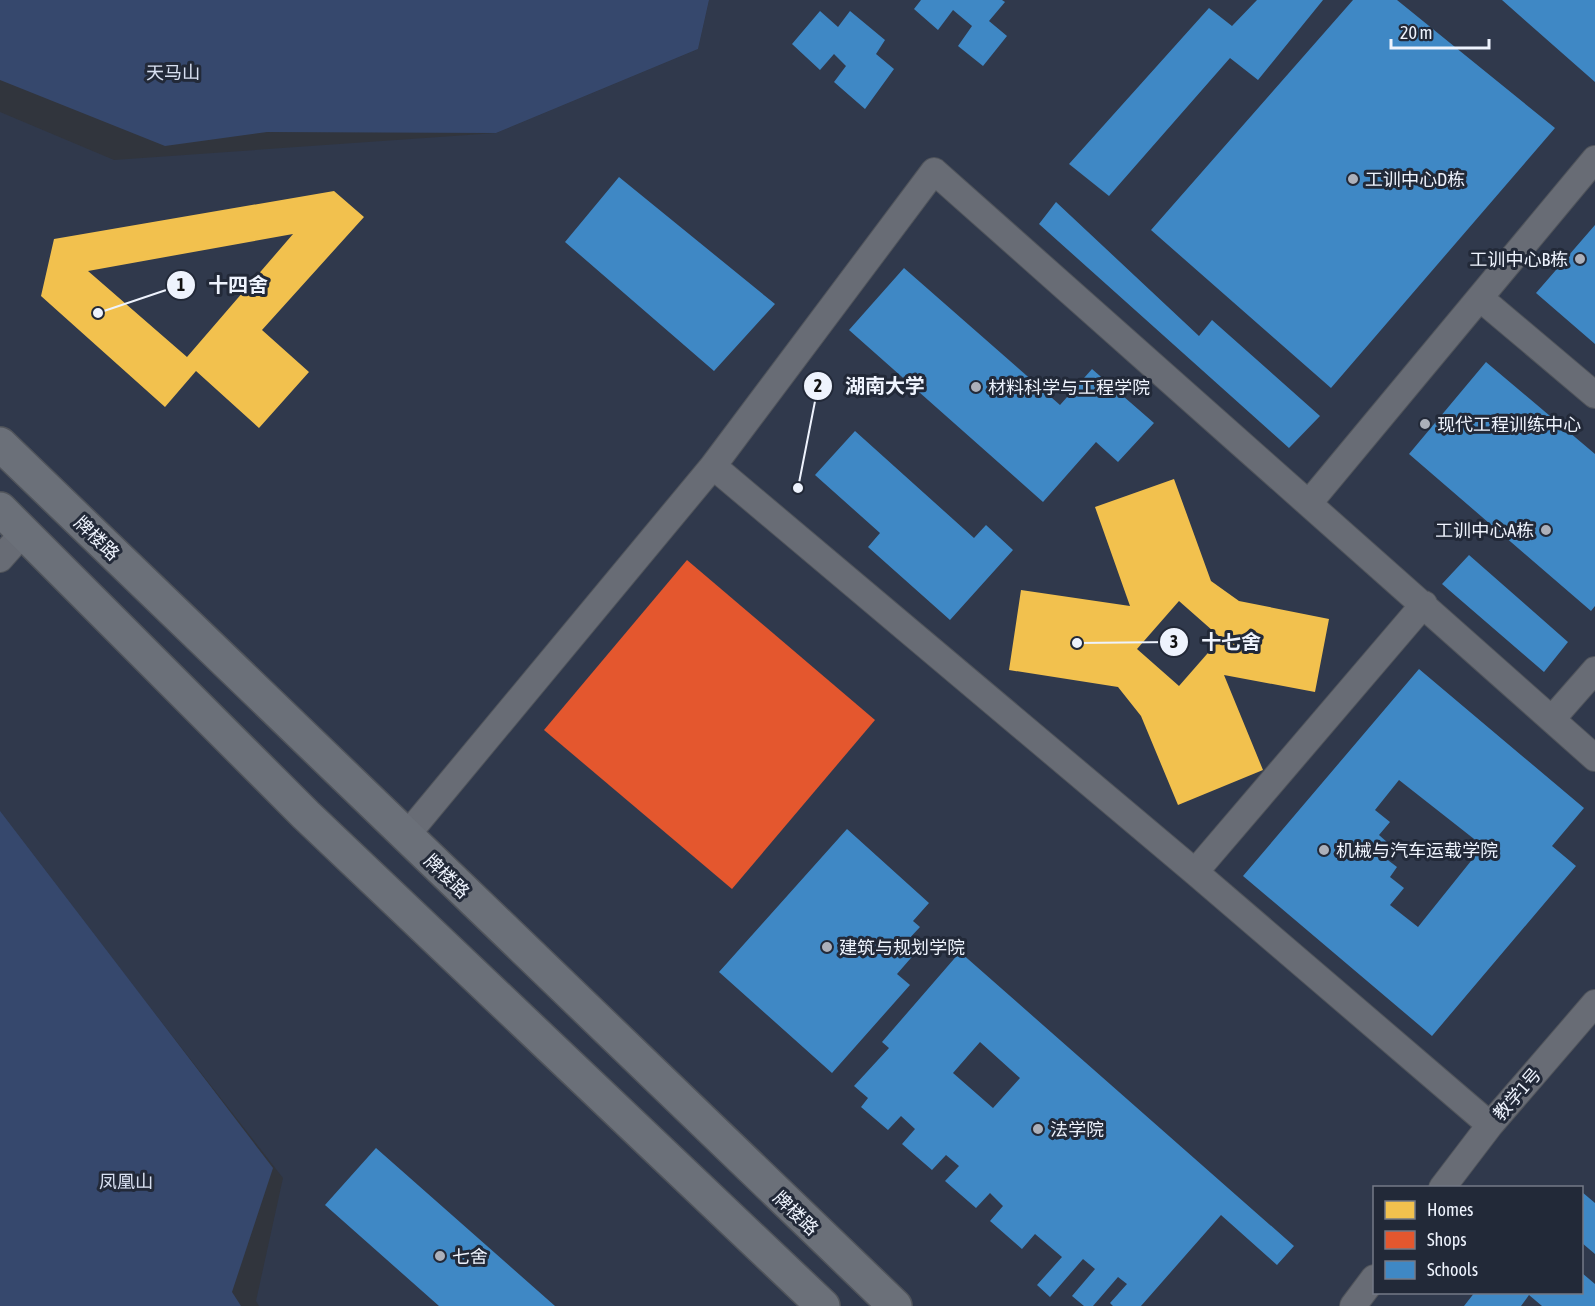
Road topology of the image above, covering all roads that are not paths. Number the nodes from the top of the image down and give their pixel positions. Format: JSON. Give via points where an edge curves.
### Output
{"nodes":[{"id":1,"x":1595,"y":159,"type":"edge"},
{"id":2,"x":1480,"y":298,"type":"junction"},
{"id":3,"x":1595,"y":395,"type":"edge"},
{"id":4,"x":0,"y":444,"type":"edge"},
{"id":5,"x":713,"y":466,"type":"junction"},
{"id":6,"x":1309,"y":503,"type":"junction"},
{"id":7,"x":0,"y":509,"type":"edge"},
{"id":8,"x":23,"y":533,"type":"junction"},
{"id":9,"x":0,"y":559,"type":"edge"},
{"id":10,"x":1424,"y":604,"type":"junction"},
{"id":11,"x":1595,"y":670,"type":"edge"},
{"id":12,"x":1552,"y":719,"type":"junction"},
{"id":13,"x":1595,"y":758,"type":"edge"},
{"id":14,"x":405,"y":836,"type":"junction"},
{"id":15,"x":1195,"y":872,"type":"junction"},
{"id":16,"x":1595,"y":1003,"type":"edge"},
{"id":17,"x":1490,"y":1125,"type":"junction"},
{"id":18,"x":1444,"y":1186,"type":"edge"},
{"id":19,"x":1373,"y":1279,"type":"edge"},
{"id":20,"x":823,"y":1306,"type":"edge"},
{"id":21,"x":895,"y":1306,"type":"edge"},
{"id":22,"x":1353,"y":1306,"type":"edge"}],
"edges":[{"from":1,"to":2,"type":"street"},
{"from":2,"to":3,"type":"street"},
{"from":2,"to":6,"type":"street"},
{"from":4,"to":14,"type":"main road","name":"牌楼路"},
{"from":5,"to":6,"type":"street","via":[[934,171]]},
{"from":5,"to":14,"type":"street"},
{"from":5,"to":15,"type":"street"},
{"from":6,"to":10,"type":"street"},
{"from":7,"to":8,"type":"main road"},
{"from":8,"to":9,"type":"street"},
{"from":8,"to":20,"type":"main road","via":[[306,815]]},
{"from":10,"to":12,"type":"street"},
{"from":10,"to":15,"type":"street"},
{"from":11,"to":12,"type":"street"},
{"from":12,"to":13,"type":"street"},
{"from":14,"to":21,"type":"main road","name":"牌楼路"},
{"from":15,"to":17,"type":"street"},
{"from":16,"to":17,"type":"street","name":"教学1号"},
{"from":17,"to":18,"type":"street","name":"教学1号"},
{"from":19,"to":22,"type":"street"}]}
